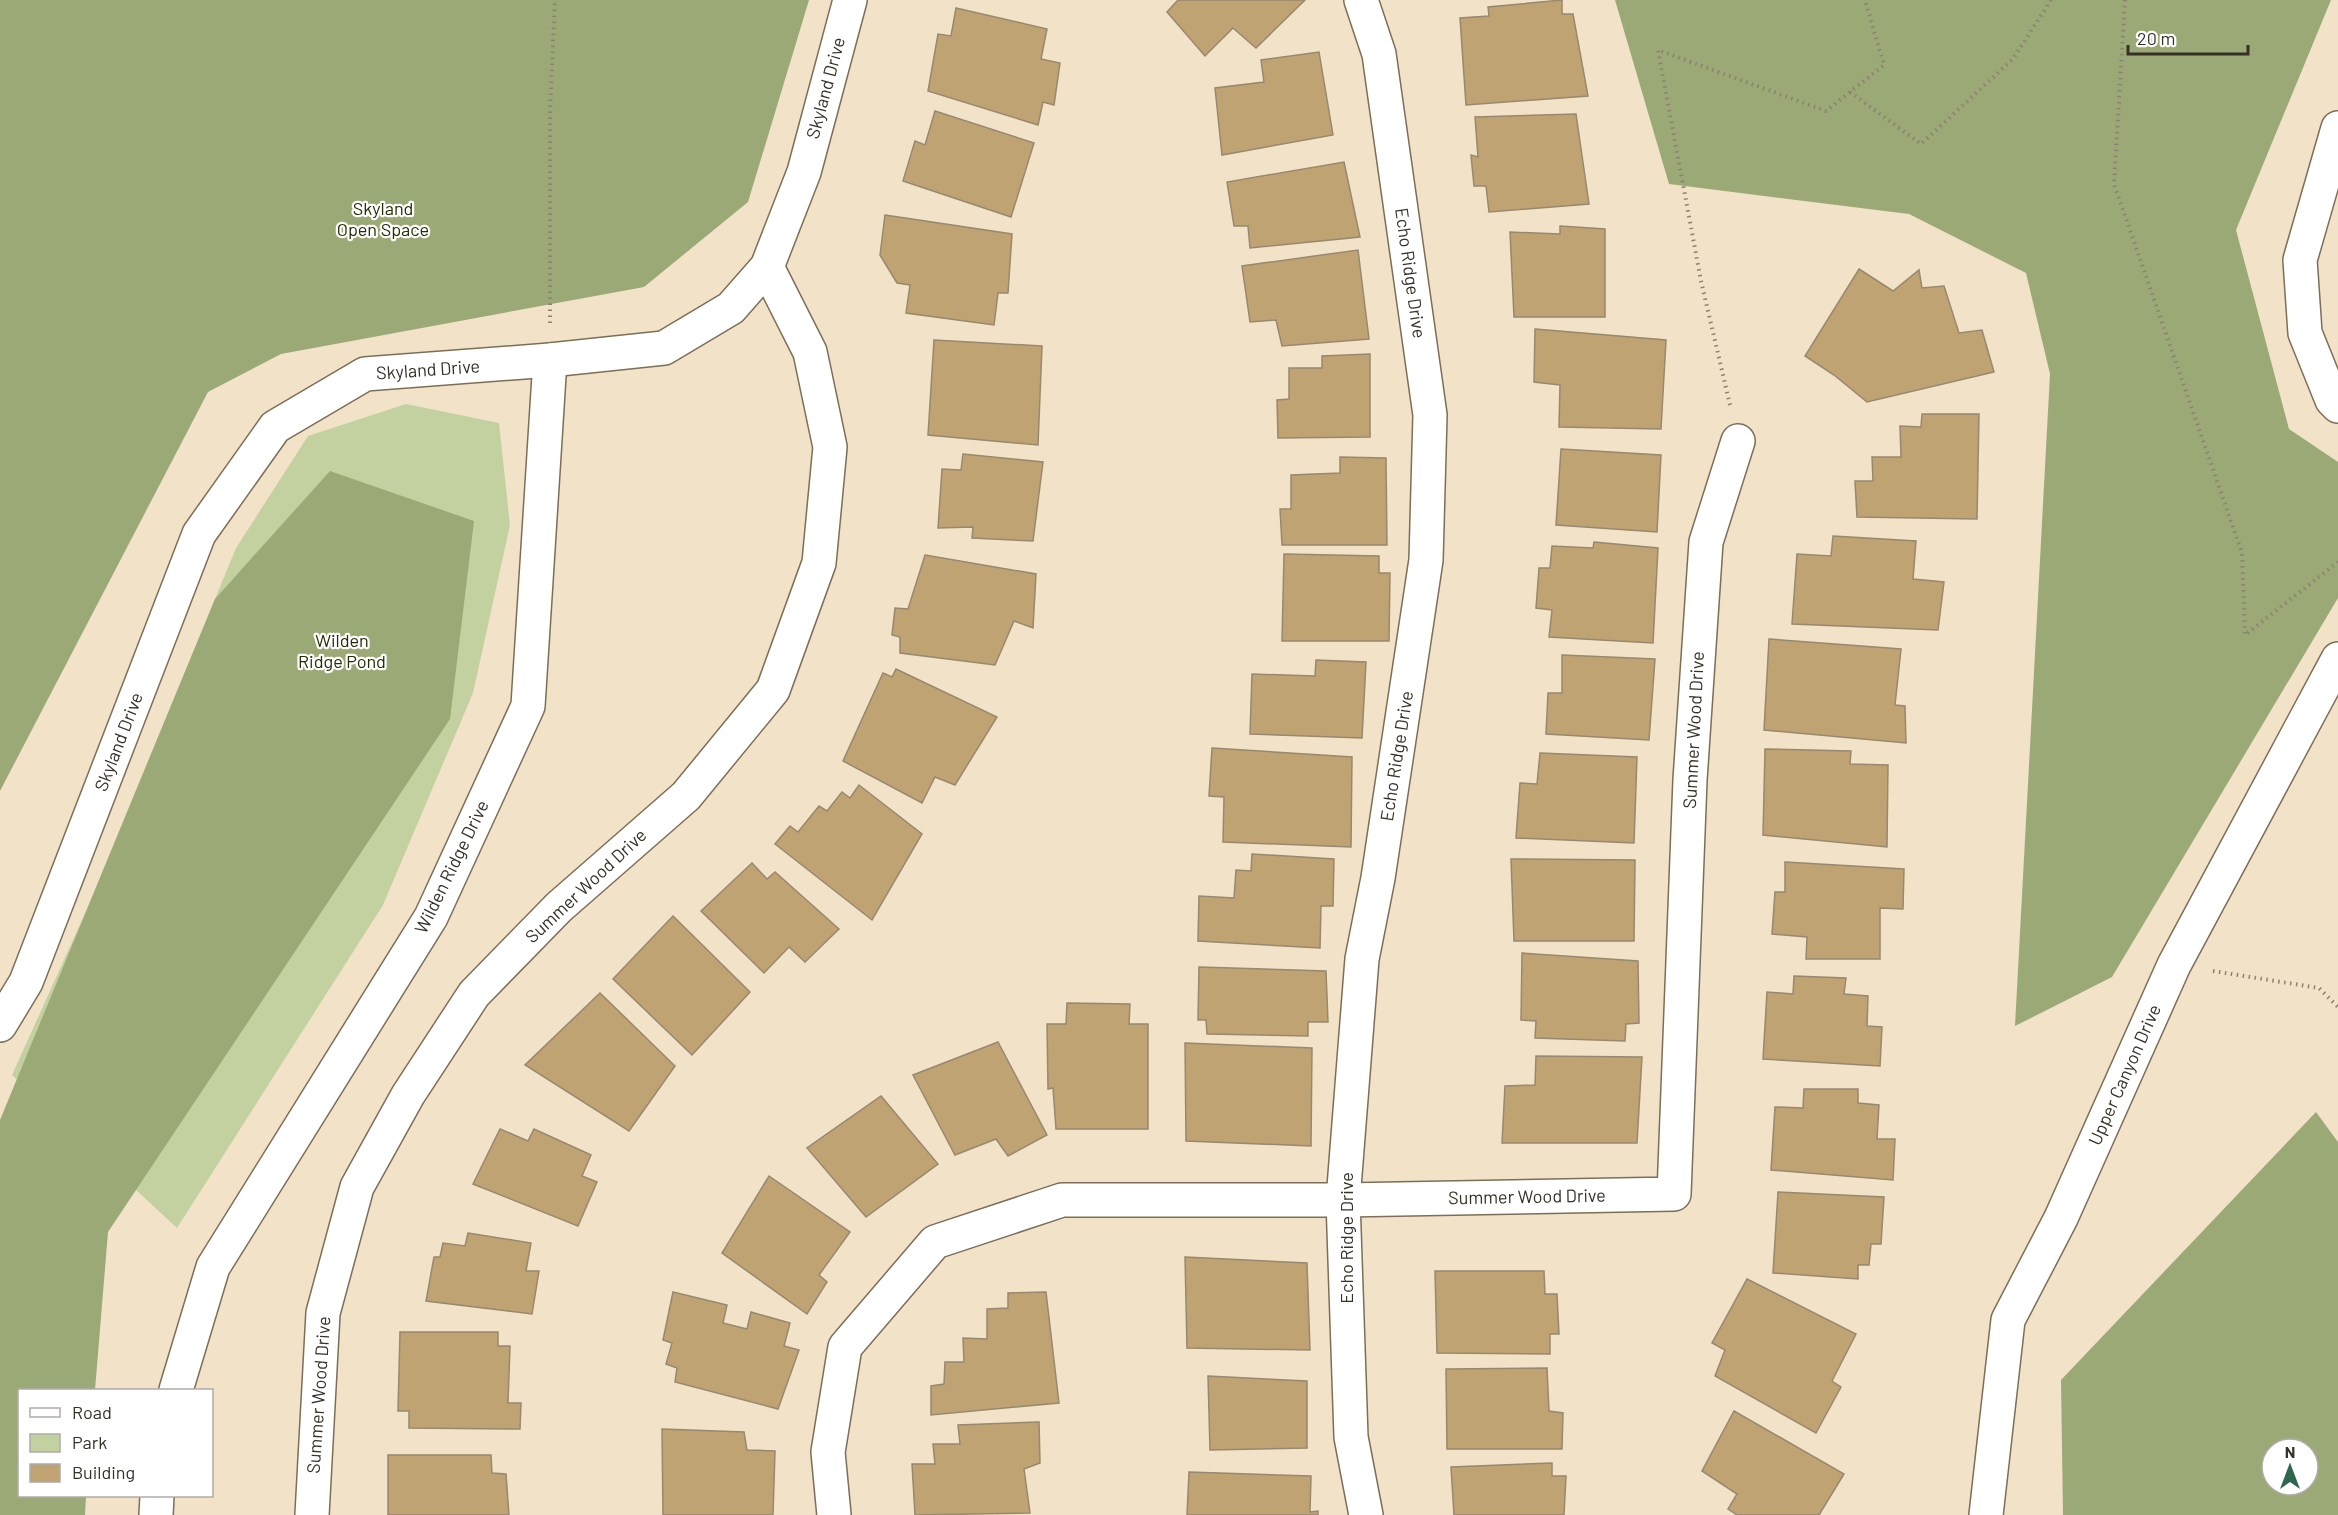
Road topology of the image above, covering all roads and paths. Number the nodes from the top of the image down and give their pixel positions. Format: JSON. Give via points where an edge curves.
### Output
{"nodes":[{"id":1,"x":555,"y":0,"type":"edge"},
{"id":2,"x":850,"y":0,"type":"edge"},
{"id":3,"x":1361,"y":0,"type":"edge"},
{"id":4,"x":1865,"y":0,"type":"edge"},
{"id":5,"x":2051,"y":0,"type":"edge"},
{"id":6,"x":2125,"y":0,"type":"edge"},
{"id":7,"x":1850,"y":92,"type":"junction"},
{"id":8,"x":2338,"y":128,"type":"edge"},
{"id":9,"x":767,"y":267,"type":"junction"},
{"id":10,"x":550,"y":360,"type":"junction"},
{"id":11,"x":2338,"y":406,"type":"edge"},
{"id":12,"x":1738,"y":441,"type":"joint"},
{"id":13,"x":2338,"y":562,"type":"edge"},
{"id":14,"x":2338,"y":659,"type":"edge"},
{"id":15,"x":2174,"y":965,"type":"junction"},
{"id":16,"x":2338,"y":1008,"type":"edge"},
{"id":17,"x":0,"y":1024,"type":"edge"},
{"id":18,"x":1343,"y":1200,"type":"junction"},
{"id":19,"x":176,"y":1389,"type":"edge"},
{"id":20,"x":157,"y":1497,"type":"edge"},
{"id":21,"x":156,"y":1515,"type":"edge"},
{"id":22,"x":312,"y":1515,"type":"edge"},
{"id":23,"x":834,"y":1515,"type":"edge"},
{"id":24,"x":1366,"y":1515,"type":"edge"},
{"id":25,"x":1986,"y":1515,"type":"edge"}],
"edges":[{"from":1,"to":10,"type":"path","via":[[550,110]]},
{"from":2,"to":9,"type":"street","name":"Skyland Drive","via":[[804,172]]},
{"from":3,"to":18,"type":"street","name":"Echo Ridge Drive","via":[[1379,54],[1430,415],[1426,560],[1362,959]]},
{"from":4,"to":7,"type":"path","via":[[1884,65]]},
{"from":5,"to":7,"type":"path","via":[[2013,59],[1921,144]]},
{"from":6,"to":13,"type":"path","via":[[2114,184],[2242,553],[2245,635]]},
{"from":7,"to":12,"type":"path","via":[[1826,111],[1658,50],[1701,281]]},
{"from":8,"to":11,"type":"street","via":[[2300,260],[2305,333]]},
{"from":9,"to":10,"type":"street","name":"Skyland Drive","via":[[731,308],[664,348]]},
{"from":9,"to":22,"type":"street","name":"Summer Wood Drive","via":[[810,352],[830,447],[819,563],[773,690],[686,796],[559,907],[474,994],[408,1095],[357,1187],[323,1313]]},
{"from":10,"to":17,"type":"street","name":"Skyland Drive","via":[[365,374],[275,427],[199,534],[26,982]]},
{"from":10,"to":19,"type":"street","name":"Wilden Ridge Drive","via":[[528,706],[431,917],[213,1267]]},
{"from":12,"to":18,"type":"street","name":"Summer Wood Drive","via":[[1706,542],[1690,780],[1674,1194]]},
{"from":14,"to":15,"type":"street","name":"Upper Canyon Drive"},
{"from":15,"to":16,"type":"path","via":[[2319,987]]},
{"from":15,"to":25,"type":"street","name":"Upper Canyon Drive","via":[[2061,1218],[2008,1320]]},
{"from":18,"to":23,"type":"street","name":"Summer Wood Drive","via":[[1062,1200],[935,1242],[845,1347],[828,1452]]},
{"from":18,"to":24,"type":"street","name":"Echo Ridge Drive","via":[[1351,1437]]},
{"from":20,"to":21,"type":"street"}]}
